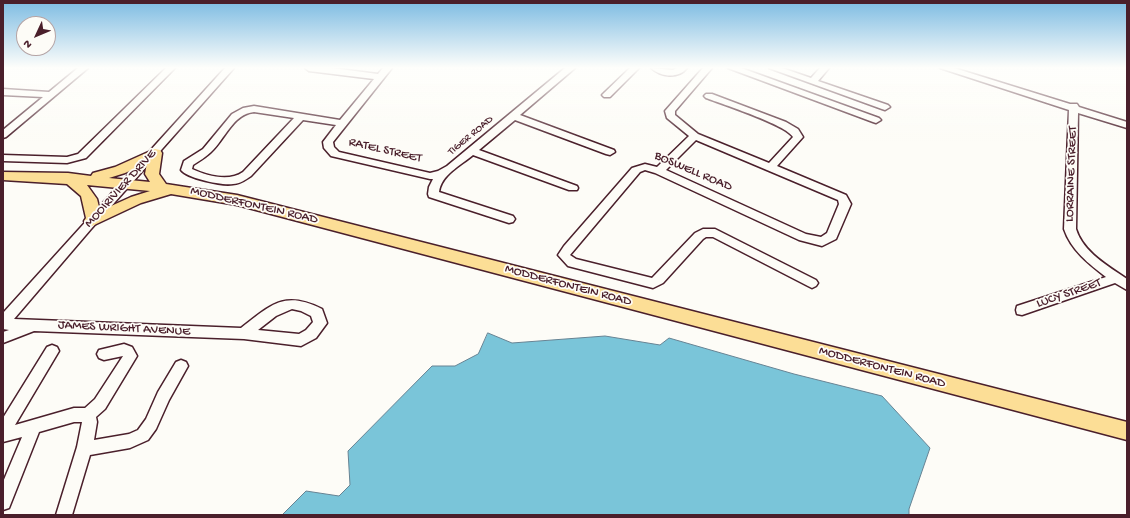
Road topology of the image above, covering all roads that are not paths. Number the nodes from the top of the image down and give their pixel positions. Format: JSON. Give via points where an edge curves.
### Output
{"nodes":[{"id":1,"x":6,"y":92,"type":"edge"},
{"id":2,"x":54,"y":92,"type":"edge"},
{"id":3,"x":147,"y":92,"type":"edge"},
{"id":4,"x":208,"y":92,"type":"edge"},
{"id":5,"x":367,"y":92,"type":"edge"},
{"id":6,"x":541,"y":92,"type":"edge"},
{"id":7,"x":610,"y":92,"type":"edge"},
{"id":8,"x":687,"y":92,"type":"edge"},
{"id":9,"x":799,"y":92,"type":"edge"},
{"id":10,"x":842,"y":92,"type":"edge"},
{"id":11,"x":1025,"y":92,"type":"edge"},
{"id":12,"x":1027,"y":92,"type":"edge"},
{"id":13,"x":51,"y":95,"type":"junction"},
{"id":14,"x":607,"y":95,"type":"dead end"},
{"id":15,"x":709,"y":96,"type":"dead end"},
{"id":16,"x":885,"y":107,"type":"dead end"},
{"id":17,"x":1074,"y":107,"type":"junction"},
{"id":18,"x":514,"y":116,"type":"junction"},
{"id":19,"x":300,"y":117,"type":"junction"},
{"id":20,"x":876,"y":120,"type":"dead end"},
{"id":21,"x":342,"y":123,"type":"junction"},
{"id":22,"x":1127,"y":124,"type":"edge"},
{"id":23,"x":3,"y":135,"type":"edge"},
{"id":24,"x":695,"y":136,"type":"junction"},
{"id":25,"x":472,"y":151,"type":"junction"},
{"id":26,"x":610,"y":152,"type":"dead end"},
{"id":27,"x":153,"y":154,"type":"junction"},
{"id":28,"x":3,"y":158,"type":"edge"},
{"id":29,"x":771,"y":167,"type":"junction"},
{"id":30,"x":659,"y":171,"type":"junction"},
{"id":31,"x":441,"y":174,"type":"junction"},
{"id":32,"x":3,"y":176,"type":"edge"},
{"id":33,"x":68,"y":178,"type":"junction"},
{"id":34,"x":86,"y":179,"type":"junction"},
{"id":35,"x":126,"y":183,"type":"junction"},
{"id":36,"x":168,"y":188,"type":"junction"},
{"id":37,"x":573,"y":188,"type":"dead end"},
{"id":38,"x":509,"y":218,"type":"dead end"},
{"id":39,"x":93,"y":220,"type":"junction"},
{"id":40,"x":1116,"y":278,"type":"junction"},
{"id":41,"x":812,"y":283,"type":"dead end"},
{"id":42,"x":1127,"y":285,"type":"edge"},
{"id":43,"x":9,"y":310,"type":"edge"},
{"id":44,"x":1022,"y":310,"type":"dead end"},
{"id":45,"x":4,"y":325,"type":"edge"},
{"id":46,"x":36,"y":325,"type":"junction"},
{"id":47,"x":244,"y":334,"type":"junction"},
{"id":48,"x":3,"y":338,"type":"edge"},
{"id":49,"x":52,"y":351,"type":"dead end"},
{"id":50,"x":104,"y":354,"type":"dead end"},
{"id":51,"x":181,"y":366,"type":"dead end"},
{"id":52,"x":88,"y":415,"type":"junction"},
{"id":53,"x":34,"y":427,"type":"junction"},
{"id":54,"x":3,"y":431,"type":"edge"},
{"id":55,"x":1127,"y":431,"type":"edge"},
{"id":56,"x":3,"y":435,"type":"edge"},
{"id":57,"x":85,"y":449,"type":"junction"},
{"id":58,"x":3,"y":502,"type":"edge"},
{"id":59,"x":64,"y":515,"type":"edge"}],
"edges":[{"from":1,"to":13,"type":"street"},
{"from":2,"to":13,"type":"street"},
{"from":3,"to":28,"type":"street","via":[[86,153],[77,158]]},
{"from":4,"to":27,"type":"street","name":"MOOIRIVIER DRIVE"},
{"from":5,"to":21,"type":"street"},
{"from":6,"to":18,"type":"street","name":"TIGER ROAD"},
{"from":7,"to":14,"type":"street"},
{"from":8,"to":24,"type":"street","name":"BOSWELL ROAD","via":[[669,113],[671,118]]},
{"from":9,"to":20,"type":"street"},
{"from":10,"to":16,"type":"street"},
{"from":11,"to":17,"type":"street"},
{"from":12,"to":17,"type":"street"},
{"from":13,"to":23,"type":"street"},
{"from":15,"to":29,"type":"street","via":[[778,121],[795,130],[798,137]]},
{"from":17,"to":22,"type":"street"},
{"from":17,"to":40,"type":"street","name":"LORRAINE STREET","via":[[1071,235],[1082,250]]},
{"from":18,"to":25,"type":"street","name":"TIGER ROAD"},
{"from":18,"to":26,"type":"street"},
{"from":19,"to":19,"type":"street","via":[[241,178],[234,181],[225,180],[186,170],[188,163],[207,152],[235,116],[246,110]]},
{"from":19,"to":21,"type":"street"},
{"from":21,"to":31,"type":"street","name":"RATEL STREET","via":[[330,139],[328,146],[331,152],[423,175]]},
{"from":24,"to":29,"type":"street","name":"BOSWELL ROAD"},
{"from":24,"to":30,"type":"street"},
{"from":25,"to":31,"type":"street","name":"TIGER ROAD"},
{"from":25,"to":37,"type":"street"},
{"from":27,"to":34,"type":"main road","via":[[120,170]]},
{"from":27,"to":35,"type":"street","name":"MOOIRIVIER DRIVE"},
{"from":27,"to":36,"type":"main road","via":[[152,174]]},
{"from":29,"to":30,"type":"street","name":"BOSWELL ROAD","via":[[833,193],[845,201],[832,236],[822,242],[803,237]]},
{"from":30,"to":41,"type":"street","name":"BOSWELL ROAD","via":[[645,167],[636,170],[565,251],[566,258],[572,263],[652,283],[660,280],[699,236],[708,232]]},
{"from":31,"to":38,"type":"street","via":[[433,194]]},
{"from":32,"to":33,"type":"main road","name":"MODDERFONTEIN ROAD"},
{"from":33,"to":34,"type":"main road","name":"MODDERFONTEIN ROAD"},
{"from":33,"to":39,"type":"main road","via":[[89,195]]},
{"from":34,"to":35,"type":"main road","name":"MODDERFONTEIN ROAD"},
{"from":35,"to":36,"type":"main road","name":"MODDERFONTEIN ROAD"},
{"from":35,"to":39,"type":"street","name":"MOOIRIVIER DRIVE"},
{"from":36,"to":39,"type":"main road"},
{"from":36,"to":55,"type":"main road","name":"MODDERFONTEIN ROAD","via":[[290,213]]},
{"from":39,"to":43,"type":"street","name":"MOOIRIVIER DRIVE","via":[[26,297]]},
{"from":40,"to":42,"type":"street","name":"LORRAINE STREET"},
{"from":40,"to":44,"type":"street","name":"LUCY STREET"},
{"from":43,"to":45,"type":"street"},
{"from":45,"to":46,"type":"street","name":"JAMES WRIGHT AVENUE"},
{"from":46,"to":47,"type":"street","name":"JAMES WRIGHT AVENUE"},
{"from":46,"to":48,"type":"street"},
{"from":47,"to":47,"type":"street","name":"JAMES WRIGHT AVENUE","via":[[271,312],[291,304],[304,306],[317,314],[320,323],[311,334],[301,340]]},
{"from":49,"to":54,"type":"street"},
{"from":50,"to":52,"type":"street","via":[[124,350],[130,356],[100,404]]},
{"from":51,"to":57,"type":"street","via":[[151,424],[143,434],[130,441]]},
{"from":52,"to":53,"type":"street","via":[[74,415]]},
{"from":52,"to":57,"type":"street","via":[[90,426]]},
{"from":53,"to":56,"type":"street"},
{"from":53,"to":58,"type":"street"},
{"from":57,"to":59,"type":"street"}]}
